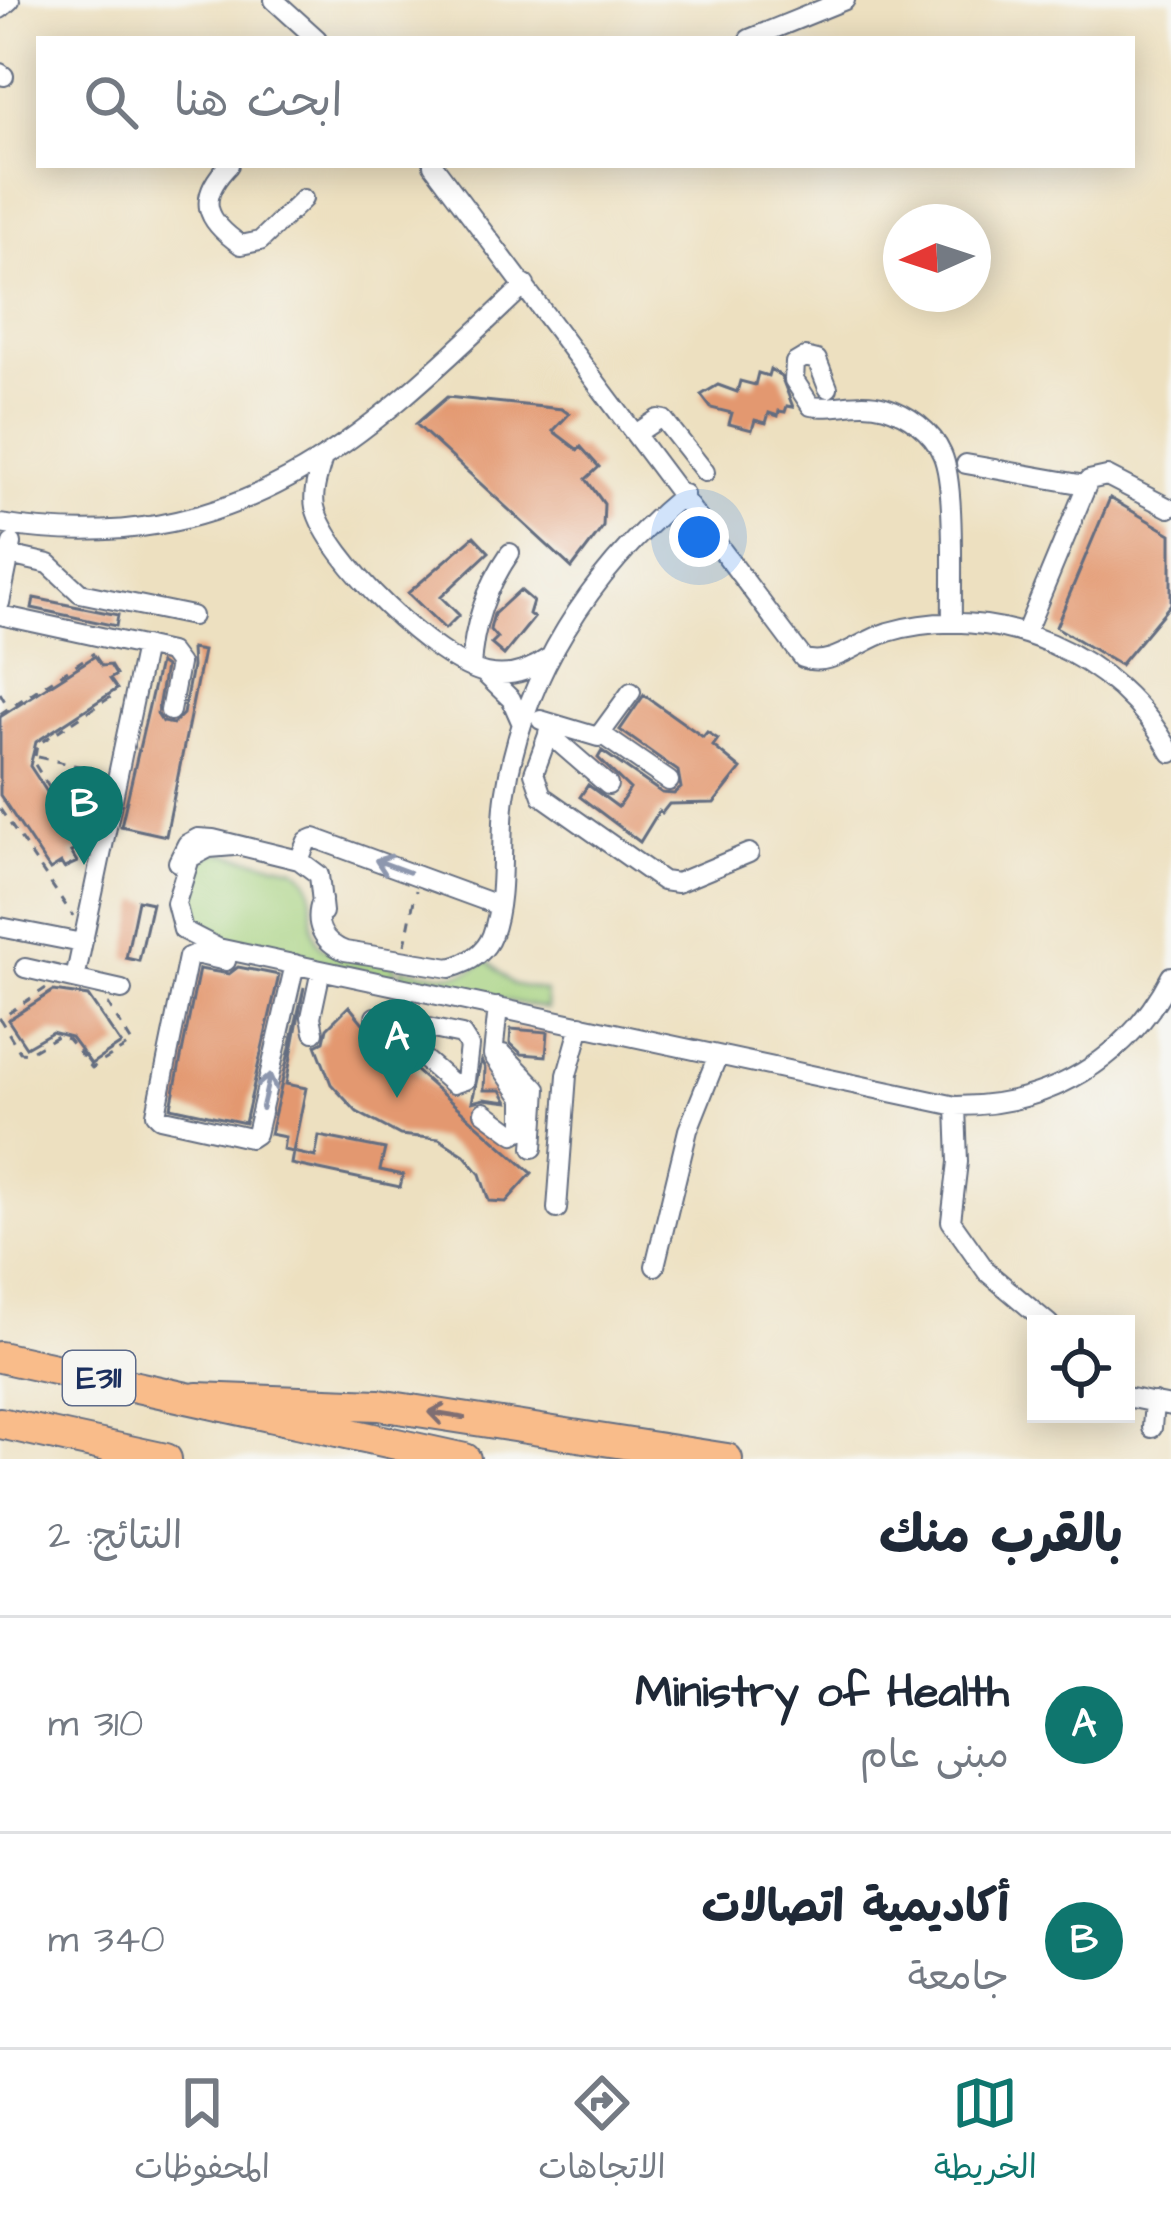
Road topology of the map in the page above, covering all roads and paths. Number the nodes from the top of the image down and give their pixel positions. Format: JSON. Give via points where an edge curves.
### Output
{"nodes":[{"id":1,"x":10,"y":0,"type":"edge"},
{"id":2,"x":274,"y":0,"type":"edge"},
{"id":3,"x":844,"y":0,"type":"edge"},
{"id":4,"x":0,"y":9,"type":"edge"},
{"id":5,"x":314,"y":36,"type":"edge"},
{"id":6,"x":756,"y":36,"type":"edge"},
{"id":7,"x":226,"y":168,"type":"edge"},
{"id":8,"x":435,"y":168,"type":"edge"},
{"id":9,"x":303,"y":199,"type":"dead end"},
{"id":10,"x":528,"y":288,"type":"junction"},
{"id":11,"x":828,"y":388,"type":"dead end"},
{"id":12,"x":637,"y":433,"type":"junction"},
{"id":13,"x":322,"y":461,"type":"junction"},
{"id":14,"x":966,"y":464,"type":"dead end"},
{"id":15,"x":705,"y":472,"type":"dead end"},
{"id":16,"x":1085,"y":485,"type":"junction"},
{"id":17,"x":273,"y":488,"type":"junction"},
{"id":18,"x":686,"y":498,"type":"junction"},
{"id":19,"x":315,"y":507,"type":"junction"},
{"id":20,"x":1169,"y":508,"type":"edge"},
{"id":21,"x":8,"y":525,"type":"edge"},
{"id":22,"x":510,"y":553,"type":"dead end"},
{"id":23,"x":5,"y":554,"type":"edge"},
{"id":24,"x":2,"y":580,"type":"edge"},
{"id":25,"x":0,"y":603,"type":"edge"},
{"id":26,"x":0,"y":616,"type":"edge"},
{"id":27,"x":192,"y":616,"type":"dead end"},
{"id":28,"x":952,"y":623,"type":"junction"},
{"id":29,"x":1025,"y":634,"type":"junction"},
{"id":30,"x":80,"y":646,"type":"dead end"},
{"id":31,"x":146,"y":646,"type":"junction"},
{"id":32,"x":548,"y":658,"type":"junction"},
{"id":33,"x":477,"y":671,"type":"junction"},
{"id":34,"x":632,"y":692,"type":"dead end"},
{"id":35,"x":0,"y":693,"type":"edge"},
{"id":36,"x":133,"y":707,"type":"junction"},
{"id":37,"x":9,"y":709,"type":"junction"},
{"id":38,"x":170,"y":711,"type":"dead end"},
{"id":39,"x":0,"y":714,"type":"edge"},
{"id":40,"x":524,"y":719,"type":"junction"},
{"id":41,"x":550,"y":728,"type":"junction"},
{"id":42,"x":601,"y":734,"type":"junction"},
{"id":43,"x":1171,"y":753,"type":"edge"},
{"id":44,"x":35,"y":757,"type":"junction"},
{"id":45,"x":118,"y":775,"type":"junction"},
{"id":46,"x":669,"y":781,"type":"dead end"},
{"id":47,"x":608,"y":785,"type":"dead end"},
{"id":48,"x":0,"y":809,"type":"edge"},
{"id":49,"x":749,"y":853,"type":"dead end"},
{"id":50,"x":299,"y":860,"type":"junction"},
{"id":51,"x":100,"y":869,"type":"junction"},
{"id":52,"x":419,"y":876,"type":"junction"},
{"id":53,"x":497,"y":905,"type":"junction"},
{"id":54,"x":0,"y":927,"type":"edge"},
{"id":55,"x":84,"y":938,"type":"junction"},
{"id":56,"x":222,"y":952,"type":"junction"},
{"id":57,"x":403,"y":961,"type":"junction"},
{"id":58,"x":25,"y":968,"type":"dead end"},
{"id":59,"x":294,"y":969,"type":"junction"},
{"id":60,"x":321,"y":970,"type":"junction"},
{"id":61,"x":1171,"y":976,"type":"edge"},
{"id":62,"x":77,"y":980,"type":"junction"},
{"id":63,"x":375,"y":981,"type":"junction"},
{"id":64,"x":122,"y":990,"type":"dead end"},
{"id":65,"x":503,"y":1008,"type":"junction"},
{"id":66,"x":375,"y":1017,"type":"junction"},
{"id":67,"x":581,"y":1025,"type":"junction"},
{"id":68,"x":422,"y":1027,"type":"junction"},
{"id":69,"x":314,"y":1032,"type":"dead end"},
{"id":70,"x":416,"y":1052,"type":"junction"},
{"id":71,"x":718,"y":1054,"type":"junction"},
{"id":72,"x":500,"y":1056,"type":"junction"},
{"id":73,"x":956,"y":1106,"type":"junction"},
{"id":74,"x":484,"y":1112,"type":"dead end"},
{"id":75,"x":533,"y":1148,"type":"dead end"},
{"id":76,"x":557,"y":1209,"type":"dead end"},
{"id":77,"x":656,"y":1266,"type":"dead end"},
{"id":78,"x":1037,"y":1315,"type":"edge"},
{"id":79,"x":0,"y":1357,"type":"edge"},
{"id":80,"x":197,"y":1398,"type":"junction"},
{"id":81,"x":1162,"y":1404,"type":"edge"},
{"id":82,"x":0,"y":1424,"type":"edge"},
{"id":83,"x":1152,"y":1428,"type":"dead end"},
{"id":84,"x":166,"y":1459,"type":"edge"},
{"id":85,"x":465,"y":1459,"type":"edge"},
{"id":86,"x":727,"y":1459,"type":"edge"}],
"edges":[{"from":1,"to":4,"type":"street"},
{"from":2,"to":5,"type":"street"},
{"from":3,"to":6,"type":"street"},
{"from":7,"to":9,"type":"street","via":[[208,203],[215,223],[241,245],[260,241]]},
{"from":8,"to":10,"type":"street"},
{"from":10,"to":12,"type":"street"},
{"from":10,"to":13,"type":"street"},
{"from":11,"to":28,"type":"street","via":[[817,360],[795,363],[794,380],[811,406],[884,407],[940,448]]},
{"from":12,"to":15,"type":"street","via":[[664,421]]},
{"from":12,"to":18,"type":"street"},
{"from":13,"to":17,"type":"street"},
{"from":13,"to":19,"type":"street"},
{"from":14,"to":16,"type":"street"},
{"from":16,"to":20,"type":"street","via":[[1107,476]]},
{"from":16,"to":29,"type":"street"},
{"from":17,"to":19,"type":"street"},
{"from":17,"to":21,"type":"street","via":[[147,526]]},
{"from":18,"to":28,"type":"street","via":[[810,662],[909,627]]},
{"from":18,"to":32,"type":"street","via":[[643,532],[582,602]]},
{"from":19,"to":33,"type":"street","via":[[353,570],[424,639]]},
{"from":21,"to":23,"type":"street"},
{"from":22,"to":33,"type":"street","via":[[474,633]]},
{"from":23,"to":24,"type":"street"},
{"from":23,"to":27,"type":"street","via":[[49,564],[80,593]]},
{"from":24,"to":25,"type":"street"},
{"from":26,"to":31,"type":"street"},
{"from":28,"to":29,"type":"street"},
{"from":29,"to":43,"type":"street","via":[[1072,652],[1114,681]]},
{"from":30,"to":37,"type":"path","via":[[99,650]]},
{"from":31,"to":36,"type":"street"},
{"from":31,"to":38,"type":"street","via":[[176,657]]},
{"from":32,"to":33,"type":"street","via":[[513,674]]},
{"from":32,"to":40,"type":"street"},
{"from":33,"to":40,"type":"street","via":[[505,691]]},
{"from":34,"to":42,"type":"street"},
{"from":35,"to":37,"type":"path"},
{"from":36,"to":44,"type":"path","via":[[117,694],[37,745]]},
{"from":36,"to":45,"type":"street"},
{"from":37,"to":39,"type":"path"},
{"from":40,"to":41,"type":"street"},
{"from":40,"to":53,"type":"street","via":[[505,795]]},
{"from":41,"to":42,"type":"street"},
{"from":41,"to":47,"type":"street"},
{"from":41,"to":49,"type":"street","via":[[535,772],[542,796],[663,880],[677,883]]},
{"from":42,"to":46,"type":"street"},
{"from":44,"to":45,"type":"path"},
{"from":44,"to":51,"type":"path"},
{"from":45,"to":51,"type":"street"},
{"from":48,"to":55,"type":"path"},
{"from":52,"to":50,"type":"street","one_way":true,"via":[[314,838]]},
{"from":50,"to":56,"type":"street","via":[[205,838],[180,854],[166,915],[170,933]]},
{"from":50,"to":57,"type":"street","via":[[319,875],[326,940]]},
{"from":51,"to":55,"type":"street"},
{"from":52,"to":53,"type":"street"},
{"from":52,"to":57,"type":"path"},
{"from":53,"to":57,"type":"street","via":[[492,935],[476,958],[450,968]]},
{"from":54,"to":55,"type":"street"},
{"from":55,"to":62,"type":"street"},
{"from":56,"to":59,"type":"street"},
{"from":56,"to":59,"type":"street","one_way":true,"via":[[188,960],[158,1118],[256,1136]]},
{"from":58,"to":62,"type":"street"},
{"from":59,"to":60,"type":"street"},
{"from":60,"to":63,"type":"street"},
{"from":60,"to":69,"type":"street"},
{"from":61,"to":73,"type":"street","via":[[1132,1033],[1090,1069],[1013,1102]]},
{"from":62,"to":62,"type":"path","via":[[0,1019],[20,1052],[57,1036],[92,1068],[132,1043]]},
{"from":62,"to":64,"type":"street"},
{"from":63,"to":65,"type":"street"},
{"from":63,"to":66,"type":"street"},
{"from":65,"to":67,"type":"street"},
{"from":65,"to":72,"type":"street"},
{"from":66,"to":68,"type":"street"},
{"from":66,"to":70,"type":"street"},
{"from":67,"to":71,"type":"street"},
{"from":67,"to":76,"type":"street","via":[[567,1075]]},
{"from":68,"to":70,"type":"street"},
{"from":68,"to":70,"type":"street","via":[[468,1041],[465,1080],[453,1084]]},
{"from":71,"to":73,"type":"street"},
{"from":71,"to":77,"type":"street","via":[[688,1130]]},
{"from":72,"to":74,"type":"street","via":[[500,1069],[523,1098],[523,1130],[514,1134]]},
{"from":72,"to":75,"type":"street","via":[[537,1089]]},
{"from":73,"to":78,"type":"street","via":[[951,1221],[987,1272]]},
{"from":79,"to":80,"type":"highway","number":"E311"},
{"from":80,"to":85,"type":"highway","number":"E311"},
{"from":86,"to":80,"type":"highway","one_way":true,"via":[[379,1406]]},
{"from":81,"to":83,"type":"street"},
{"from":82,"to":84,"type":"highway","number":"E311"}]}
